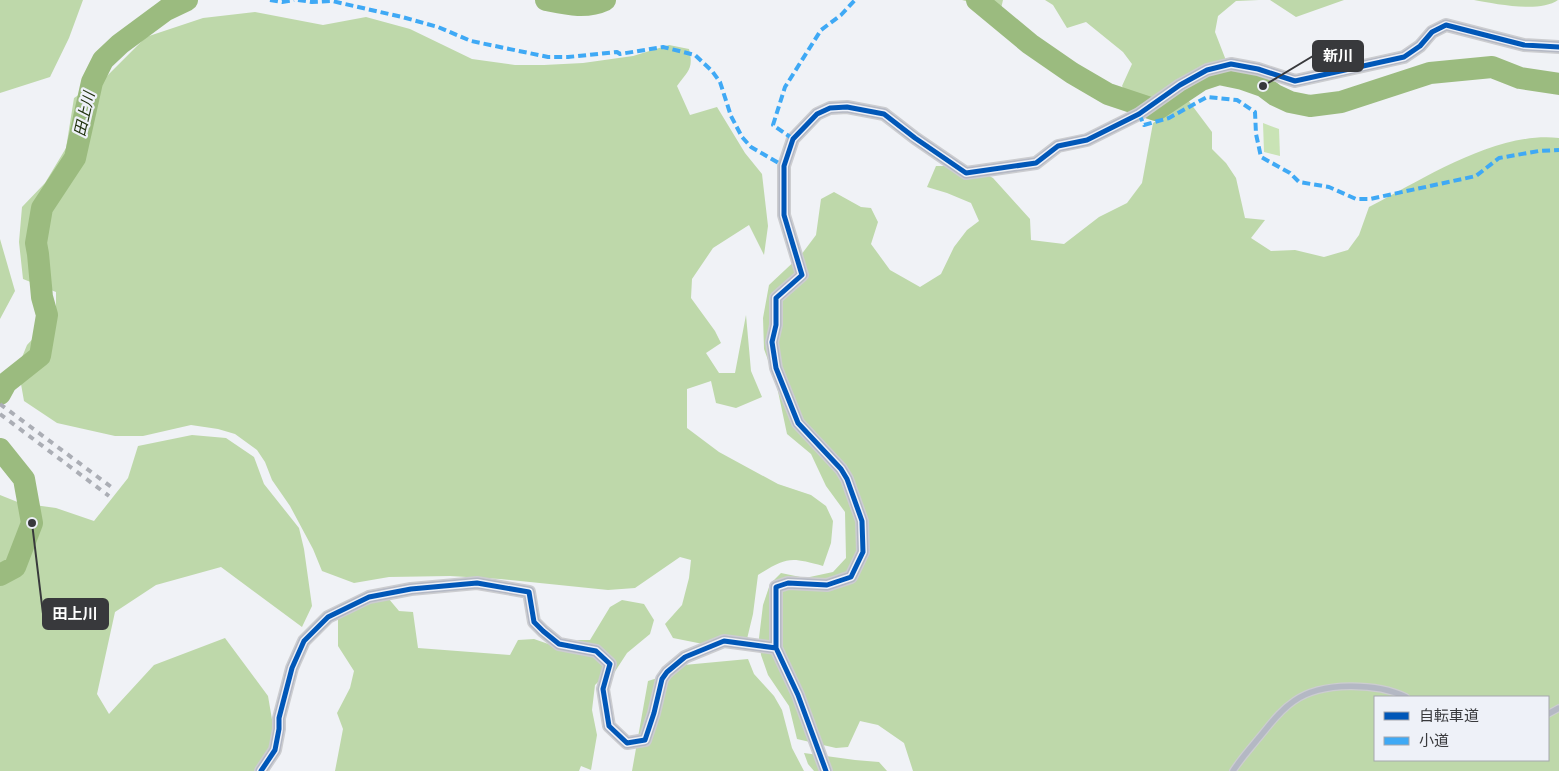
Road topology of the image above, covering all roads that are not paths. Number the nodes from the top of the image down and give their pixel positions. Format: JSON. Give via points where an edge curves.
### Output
{"nodes":[{"id":1,"x":1559,"y":47,"type":"edge"},
{"id":2,"x":776,"y":648,"type":"junction"},
{"id":3,"x":1404,"y":696,"type":"edge"},
{"id":4,"x":261,"y":771,"type":"edge"},
{"id":5,"x":826,"y":771,"type":"edge"},
{"id":6,"x":1233,"y":771,"type":"edge"}],
"edges":[{"from":1,"to":2,"type":"street","via":[[1524,45],[1446,25],[1432,32],[1404,57],[1295,81],[1231,64],[1207,70],[1139,114],[1087,140],[1058,146],[1036,163],[966,173],[884,114],[847,107],[830,108],[816,114],[792,139],[784,166],[784,215],[802,275],[776,298],[772,342],[776,368],[798,423],[847,478],[862,521],[862,552],[851,577],[827,585],[788,583],[776,587]]},
{"from":2,"to":4,"type":"street","via":[[724,641],[684,657],[662,679],[645,740],[626,743],[609,726],[603,689],[610,664],[596,651],[560,644],[543,631],[534,622],[529,592],[477,583],[411,589],[368,598],[328,617],[304,641],[292,668],[279,718],[275,750]]},
{"from":2,"to":5,"type":"street","via":[[798,695]]},
{"from":3,"to":6,"type":"lane","via":[[1375,687],[1354,686],[1327,688],[1295,699],[1278,714]]}]}
